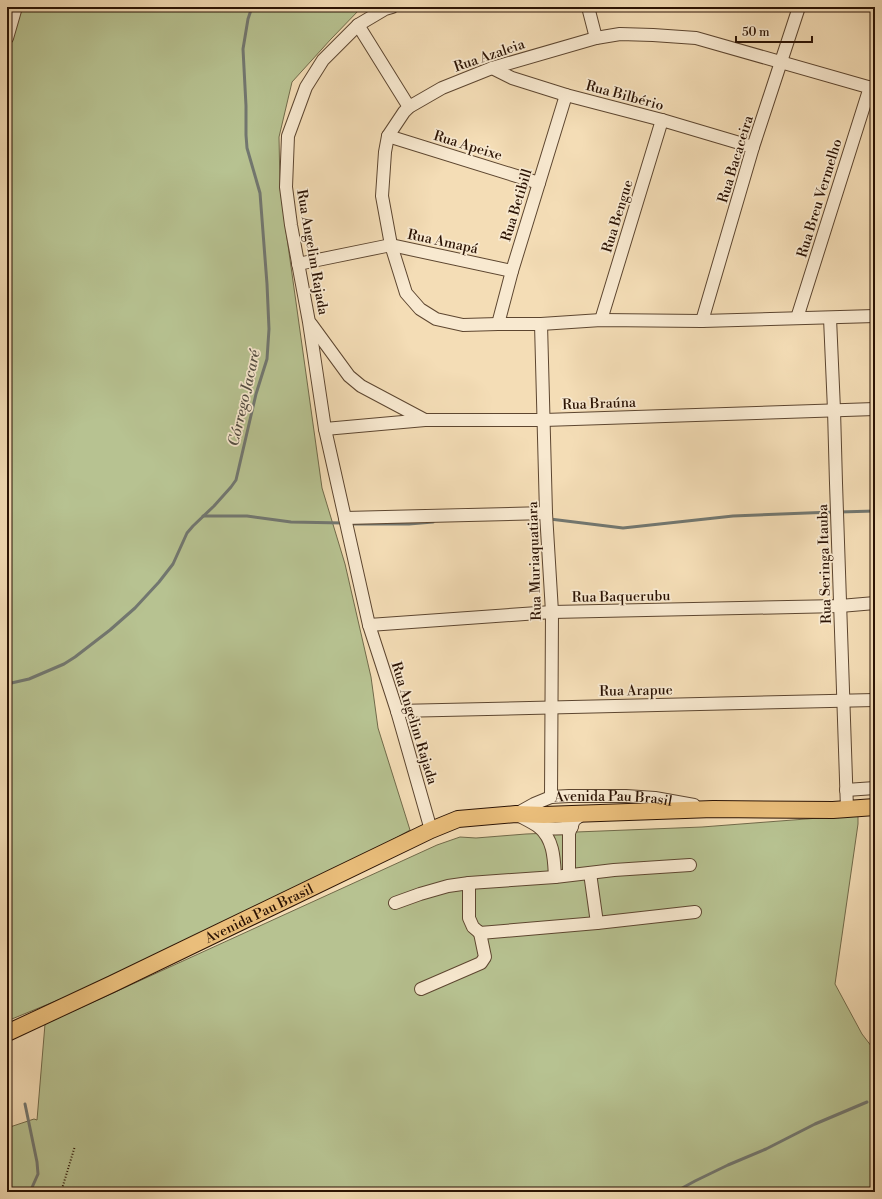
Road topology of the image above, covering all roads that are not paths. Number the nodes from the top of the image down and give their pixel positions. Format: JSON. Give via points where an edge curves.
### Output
{"nodes":[{"id":1,"x":16,"y":7,"type":"edge"},
{"id":2,"x":392,"y":7,"type":"edge"},
{"id":3,"x":588,"y":7,"type":"edge"},
{"id":4,"x":799,"y":7,"type":"edge"},
{"id":5,"x":358,"y":25,"type":"junction"},
{"id":6,"x":7,"y":38,"type":"edge"},
{"id":7,"x":596,"y":38,"type":"junction"},
{"id":8,"x":781,"y":62,"type":"junction"},
{"id":9,"x":492,"y":68,"type":"junction"},
{"id":10,"x":872,"y":88,"type":"edge"},
{"id":11,"x":566,"y":95,"type":"junction"},
{"id":12,"x":409,"y":107,"type":"junction"},
{"id":13,"x":662,"y":120,"type":"junction"},
{"id":14,"x":388,"y":136,"type":"junction"},
{"id":15,"x":753,"y":147,"type":"junction"},
{"id":16,"x":539,"y":183,"type":"junction"},
{"id":17,"x":391,"y":245,"type":"junction"},
{"id":18,"x":298,"y":264,"type":"junction"},
{"id":19,"x":512,"y":271,"type":"junction"},
{"id":20,"x":875,"y":316,"type":"edge"},
{"id":21,"x":798,"y":318,"type":"junction"},
{"id":22,"x":830,"y":318,"type":"junction"},
{"id":23,"x":601,"y":320,"type":"junction"},
{"id":24,"x":702,"y":321,"type":"junction"},
{"id":25,"x":309,"y":322,"type":"junction"},
{"id":26,"x":498,"y":324,"type":"junction"},
{"id":27,"x":541,"y":324,"type":"junction"},
{"id":28,"x":875,"y":409,"type":"edge"},
{"id":29,"x":834,"y":410,"type":"junction"},
{"id":30,"x":425,"y":420,"type":"junction"},
{"id":31,"x":544,"y":420,"type":"junction"},
{"id":32,"x":325,"y":429,"type":"junction"},
{"id":33,"x":547,"y":518,"type":"junction"},
{"id":34,"x":346,"y":523,"type":"junction"},
{"id":35,"x":875,"y":603,"type":"edge"},
{"id":36,"x":840,"y":606,"type":"junction"},
{"id":37,"x":552,"y":612,"type":"junction"},
{"id":38,"x":369,"y":625,"type":"junction"},
{"id":39,"x":875,"y":700,"type":"edge"},
{"id":40,"x":844,"y":701,"type":"junction"},
{"id":41,"x":551,"y":707,"type":"junction"},
{"id":42,"x":397,"y":711,"type":"junction"},
{"id":43,"x":875,"y":788,"type":"edge"},
{"id":44,"x":846,"y":790,"type":"junction"},
{"id":45,"x":551,"y":797,"type":"junction"},
{"id":46,"x":875,"y":806,"type":"edge"},
{"id":47,"x":713,"y":809,"type":"junction"},
{"id":48,"x":847,"y":809,"type":"junction"},
{"id":49,"x":584,"y":813,"type":"junction"},
{"id":50,"x":516,"y":814,"type":"junction"},
{"id":51,"x":539,"y":827,"type":"junction"},
{"id":52,"x":572,"y":827,"type":"junction"},
{"id":53,"x":431,"y":830,"type":"junction"},
{"id":54,"x":690,"y":865,"type":"dead end"},
{"id":55,"x":590,"y":873,"type":"junction"},
{"id":56,"x":569,"y":875,"type":"junction"},
{"id":57,"x":555,"y":877,"type":"junction"},
{"id":58,"x":469,"y":883,"type":"junction"},
{"id":59,"x":395,"y":904,"type":"dead end"},
{"id":60,"x":695,"y":912,"type":"dead end"},
{"id":61,"x":597,"y":923,"type":"junction"},
{"id":62,"x":480,"y":933,"type":"junction"},
{"id":63,"x":421,"y":989,"type":"dead end"},
{"id":64,"x":7,"y":1033,"type":"edge"}],
"edges":[{"from":1,"to":6,"type":"street"},
{"from":2,"to":5,"type":"street","name":"Rua Angelim Rajada"},
{"from":3,"to":7,"type":"street"},
{"from":4,"to":8,"type":"street","name":"Rua Bacaceira"},
{"from":5,"to":12,"type":"street"},
{"from":5,"to":18,"type":"street","name":"Rua Angelim Rajada","via":[[323,60],[306,87],[288,136],[286,187]]},
{"from":7,"to":8,"type":"street","name":"Rua Azaleia","via":[[620,34],[696,38]]},
{"from":7,"to":9,"type":"street","name":"Rua Azaleia"},
{"from":8,"to":10,"type":"street","name":"Rua Azaleia"},
{"from":8,"to":15,"type":"street","name":"Rua Bacaceira"},
{"from":9,"to":11,"type":"street","name":"Rua Bilbério","via":[[512,78]]},
{"from":9,"to":12,"type":"street","name":"Rua Azaleia","via":[[442,88]]},
{"from":10,"to":21,"type":"street","name":"Rua Breu Vermelho"},
{"from":11,"to":13,"type":"street","name":"Rua Bilbério"},
{"from":11,"to":16,"type":"street","name":"Rua Betibill"},
{"from":12,"to":14,"type":"street","name":"Rua Azaleia"},
{"from":13,"to":15,"type":"street","name":"Rua Bilbério"},
{"from":13,"to":23,"type":"street","name":"Rua Bengue"},
{"from":14,"to":16,"type":"street","name":"Rua Apeixe"},
{"from":14,"to":17,"type":"street","name":"Rua Azaleia","via":[[382,196]]},
{"from":15,"to":24,"type":"street","name":"Rua Bacaceira"},
{"from":16,"to":19,"type":"street","name":"Rua Betibill"},
{"from":17,"to":18,"type":"street"},
{"from":17,"to":19,"type":"street","name":"Rua Amapá"},
{"from":17,"to":26,"type":"street","name":"Rua Azaleia","via":[[406,293],[420,309],[436,319],[463,325]]},
{"from":18,"to":25,"type":"street","name":"Rua Angelim Rajada"},
{"from":19,"to":26,"type":"street","name":"Rua Betibill"},
{"from":20,"to":22,"type":"street","name":"Rua Azaleia"},
{"from":21,"to":22,"type":"street","name":"Rua Azaleia"},
{"from":21,"to":24,"type":"street","name":"Rua Azaleia"},
{"from":22,"to":29,"type":"street","name":"Rua Seringa Itauba"},
{"from":23,"to":24,"type":"street","name":"Rua Azaleia"},
{"from":23,"to":27,"type":"street","name":"Rua Azaleia"},
{"from":25,"to":30,"type":"street","via":[[349,376],[361,386]]},
{"from":25,"to":32,"type":"street","name":"Rua Angelim Rajada"},
{"from":26,"to":27,"type":"street","name":"Rua Azaleia"},
{"from":27,"to":31,"type":"street","name":"Rua Muriaquatiara"},
{"from":28,"to":29,"type":"street","name":"Rua Braúna"},
{"from":29,"to":31,"type":"street","name":"Rua Braúna"},
{"from":29,"to":36,"type":"street","name":"Rua Seringa Itauba"},
{"from":30,"to":31,"type":"street","name":"Rua Braúna"},
{"from":30,"to":32,"type":"street","name":"Rua Braúna"},
{"from":31,"to":33,"type":"street","name":"Rua Muriaquatiara"},
{"from":32,"to":34,"type":"street","name":"Rua Angelim Rajada"},
{"from":33,"to":34,"type":"street"},
{"from":33,"to":37,"type":"street","name":"Rua Muriaquatiara"},
{"from":34,"to":38,"type":"street","name":"Rua Angelim Rajada"},
{"from":35,"to":36,"type":"street","name":"Rua Baquerubu"},
{"from":36,"to":37,"type":"street","name":"Rua Baquerubu"},
{"from":36,"to":40,"type":"street","name":"Rua Seringa Itauba"},
{"from":37,"to":38,"type":"street","name":"Rua Baquerubu"},
{"from":37,"to":41,"type":"street","name":"Rua Muriaquatiara"},
{"from":38,"to":42,"type":"street","name":"Rua Angelim Rajada"},
{"from":39,"to":40,"type":"street","name":"Rua Arapue"},
{"from":40,"to":41,"type":"street","name":"Rua Arapue"},
{"from":40,"to":44,"type":"street","name":"Rua Seringa Itauba"},
{"from":41,"to":42,"type":"street","name":"Rua Arapue"},
{"from":41,"to":45,"type":"street","name":"Rua Muriaquatiara"},
{"from":42,"to":53,"type":"street","name":"Rua Angelim Rajada"},
{"from":43,"to":44,"type":"street"},
{"from":44,"to":48,"type":"street","name":"Rua Seringa Itauba"},
{"from":45,"to":47,"type":"street","name":"Avenida Pau Brasil","via":[[654,798]]},
{"from":45,"to":50,"type":"street","name":"Avenida Pau Brasil"},
{"from":46,"to":48,"type":"main road","name":"Avenida Pau Brasil"},
{"from":47,"to":48,"type":"main road","name":"Avenida Pau Brasil"},
{"from":47,"to":49,"type":"main road","name":"Avenida Pau Brasil"},
{"from":49,"to":50,"type":"main road","name":"Avenida Pau Brasil"},
{"from":49,"to":52,"type":"street","via":[[574,820]]},
{"from":50,"to":51,"type":"street"},
{"from":50,"to":53,"type":"main road","name":"Avenida Pau Brasil","via":[[458,819]]},
{"from":51,"to":52,"type":"street"},
{"from":51,"to":57,"type":"street","via":[[549,839],[554,855]]},
{"from":52,"to":56,"type":"street","via":[[569,833]]},
{"from":53,"to":64,"type":"main road","name":"Avenida Pau Brasil"},
{"from":54,"to":55,"type":"street"},
{"from":55,"to":56,"type":"street"},
{"from":55,"to":61,"type":"street"},
{"from":56,"to":57,"type":"street"},
{"from":57,"to":58,"type":"street"},
{"from":58,"to":59,"type":"street","via":[[448,886]]},
{"from":58,"to":62,"type":"street","via":[[469,918],[473,927]]},
{"from":60,"to":61,"type":"street"},
{"from":61,"to":62,"type":"street"},
{"from":62,"to":63,"type":"street","via":[[485,957],[481,963]]}]}
